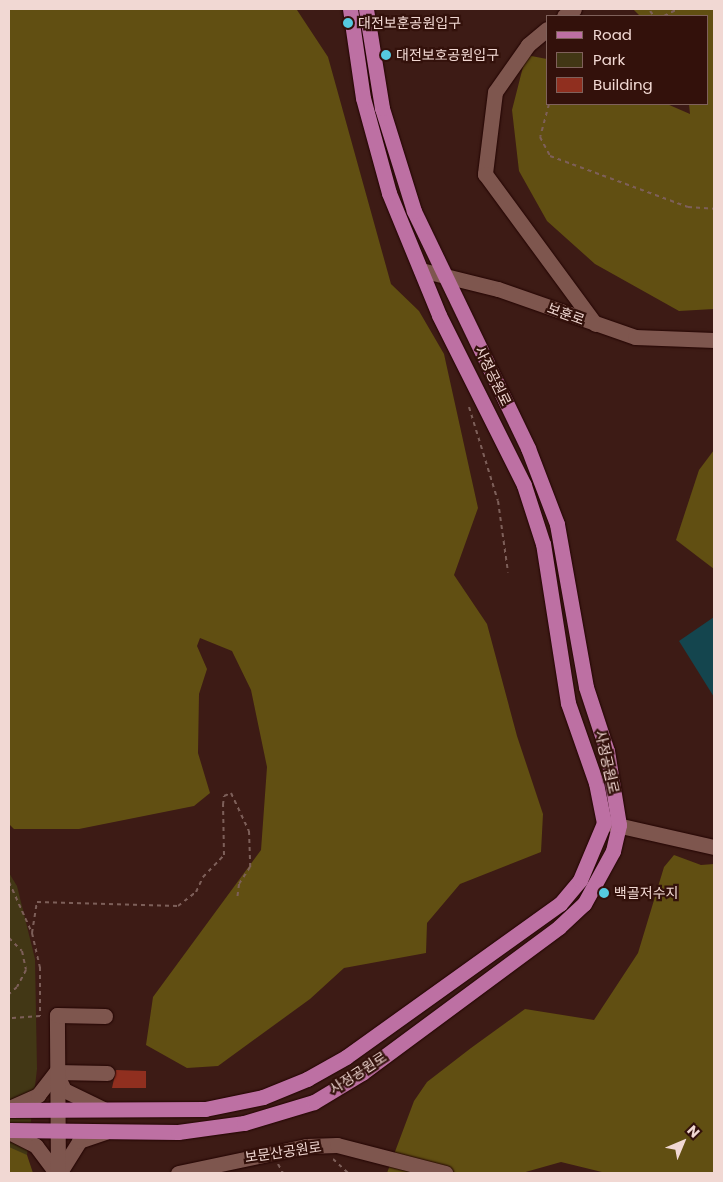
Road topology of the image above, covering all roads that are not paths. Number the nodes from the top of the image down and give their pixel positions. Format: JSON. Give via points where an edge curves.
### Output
{"nodes":[{"id":1,"x":350,"y":9,"type":"edge"},
{"id":2,"x":366,"y":9,"type":"edge"},
{"id":3,"x":546,"y":31,"type":"edge"},
{"id":4,"x":540,"y":43,"type":"edge"},
{"id":5,"x":421,"y":270,"type":"junction"},
{"id":6,"x":444,"y":273,"type":"junction"},
{"id":7,"x":595,"y":324,"type":"junction"},
{"id":8,"x":714,"y":340,"type":"edge"},
{"id":9,"x":604,"y":822,"type":"junction"},
{"id":10,"x":619,"y":825,"type":"junction"},
{"id":11,"x":714,"y":847,"type":"edge"},
{"id":12,"x":105,"y":1016,"type":"dead end"},
{"id":13,"x":56,"y":1072,"type":"junction"},
{"id":14,"x":107,"y":1073,"type":"dead end"},
{"id":15,"x":9,"y":1109,"type":"edge"},
{"id":16,"x":56,"y":1111,"type":"junction"},
{"id":17,"x":109,"y":1112,"type":"junction"},
{"id":18,"x":56,"y":1130,"type":"junction"},
{"id":19,"x":9,"y":1131,"type":"edge"},
{"id":20,"x":109,"y":1131,"type":"junction"},
{"id":21,"x":58,"y":1173,"type":"edge"},
{"id":22,"x":178,"y":1173,"type":"edge"},
{"id":23,"x":446,"y":1173,"type":"edge"}],
"edges":[{"from":1,"to":5,"type":"main road","name":"사정공원로","via":[[363,98],[389,192]]},
{"from":2,"to":6,"type":"main road","name":"사정공원로","via":[[382,108],[414,211]]},
{"from":3,"to":4,"type":"street"},
{"from":4,"to":7,"type":"street","via":[[495,92],[485,174]]},
{"from":5,"to":6,"type":"street","name":"보훈로"},
{"from":5,"to":9,"type":"main road","name":"사정공원로","via":[[439,315],[524,485],[543,544],[564,686],[596,783]]},
{"from":6,"to":7,"type":"street","name":"보훈로"},
{"from":6,"to":10,"type":"main road","name":"사정공원로","via":[[528,448],[557,524],[586,687],[607,751]]},
{"from":7,"to":8,"type":"street","name":"보훈로","via":[[635,337]]},
{"from":9,"to":10,"type":"street"},
{"from":9,"to":17,"type":"main road","name":"사정공원로","via":[[580,880],[560,904],[346,1058],[307,1079],[262,1097],[206,1109]]},
{"from":10,"to":11,"type":"street"},
{"from":10,"to":20,"type":"main road","name":"사정공원로","via":[[613,851],[584,904],[543,938],[314,1102],[244,1123],[178,1132]]},
{"from":12,"to":13,"type":"street","via":[[56,1015]]},
{"from":13,"to":14,"type":"street"},
{"from":13,"to":15,"type":"street","via":[[38,1095]]},
{"from":13,"to":16,"type":"street"},
{"from":13,"to":17,"type":"street","via":[[64,1090]]},
{"from":15,"to":16,"type":"main road","name":"사정공원로"},
{"from":16,"to":17,"type":"main road","name":"사정공원로"},
{"from":16,"to":18,"type":"street"},
{"from":18,"to":19,"type":"main road","name":"사정공원로"},
{"from":18,"to":20,"type":"main road","name":"사정공원로"},
{"from":18,"to":21,"type":"street"},
{"from":19,"to":21,"type":"street","via":[[36,1146]]},
{"from":20,"to":21,"type":"street","via":[[79,1141]]},
{"from":22,"to":23,"type":"street","name":"보문산공원로","via":[[246,1156],[318,1146],[365,1151]]}]}
